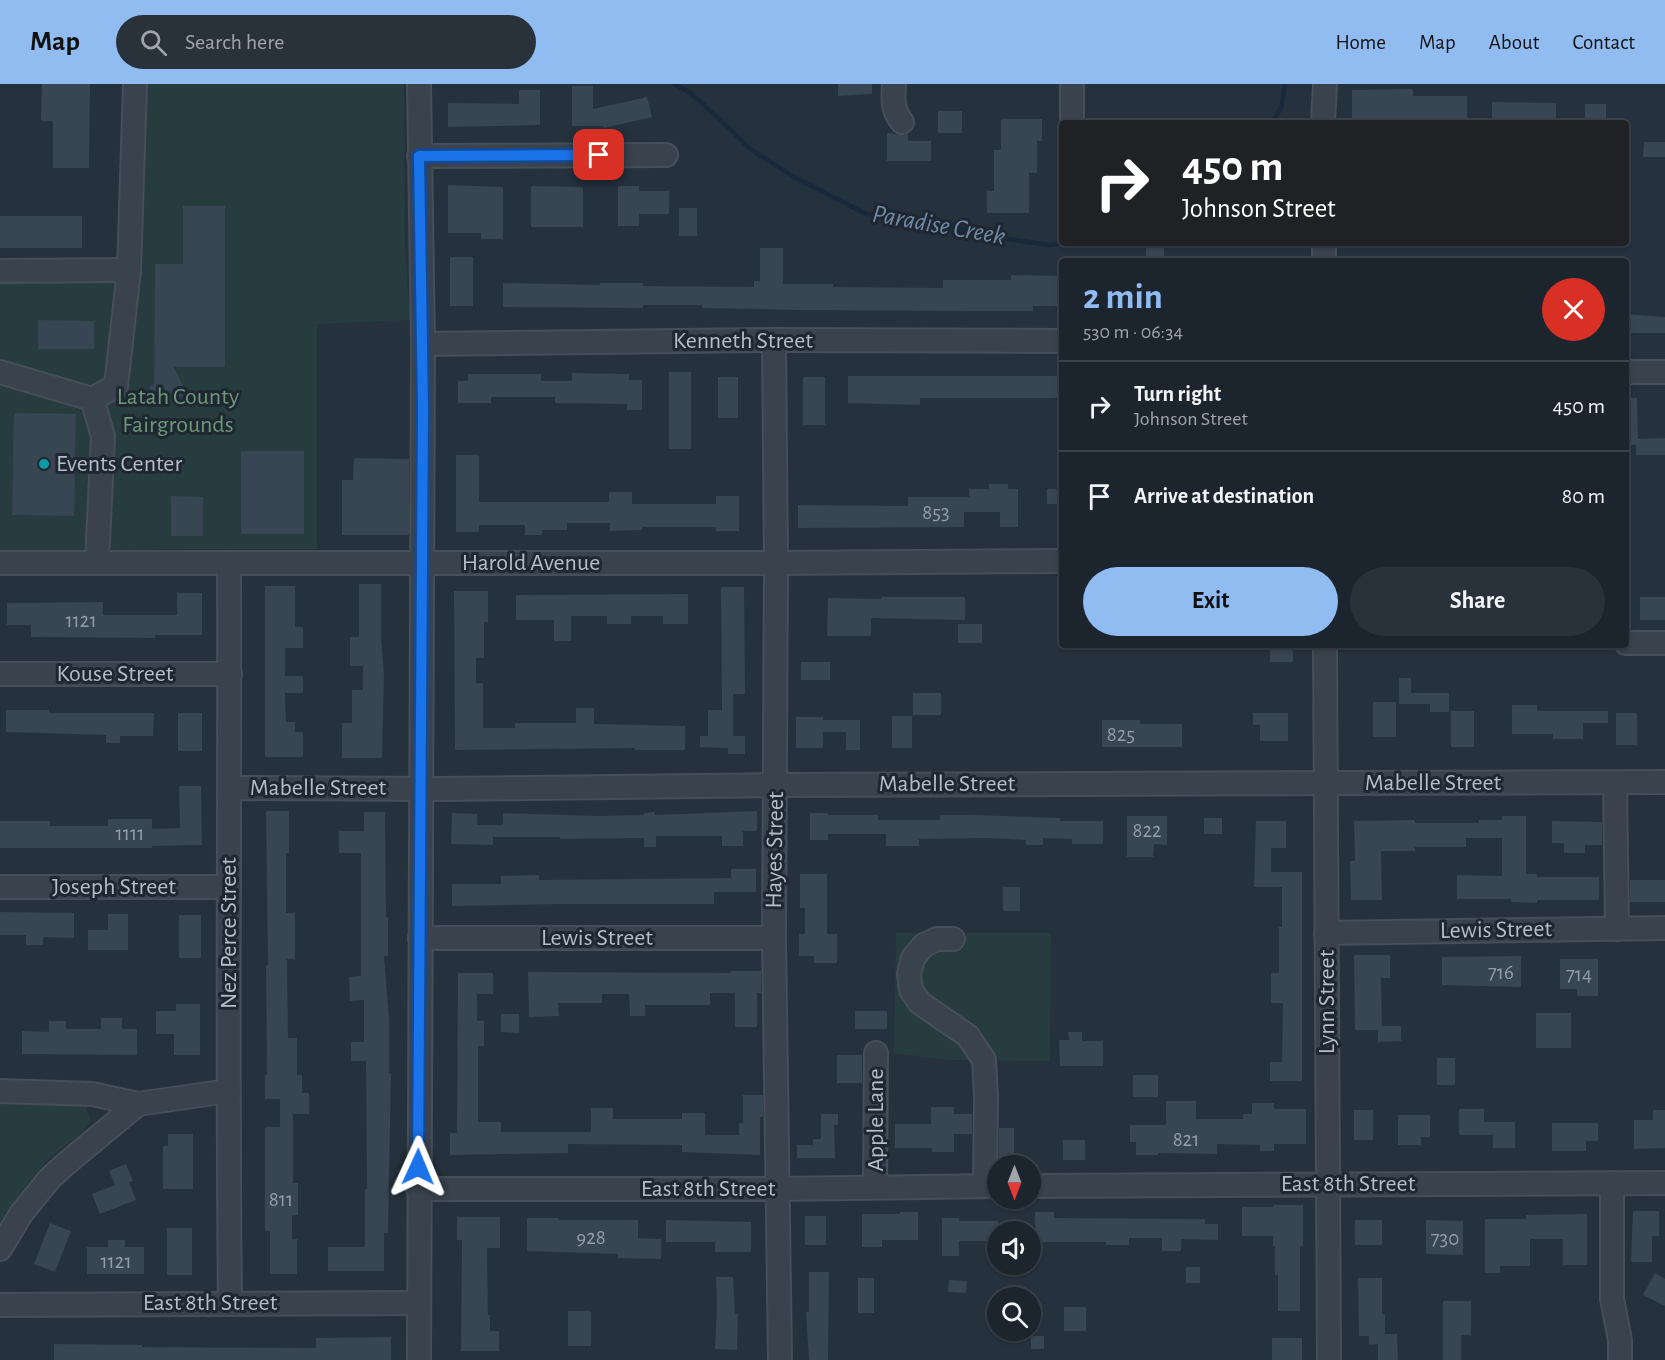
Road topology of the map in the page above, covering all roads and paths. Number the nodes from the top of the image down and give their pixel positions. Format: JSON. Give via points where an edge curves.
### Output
{"nodes":[{"id":1,"x":135,"y":84,"type":"edge"},
{"id":2,"x":419,"y":84,"type":"edge"},
{"id":3,"x":894,"y":84,"type":"edge"},
{"id":4,"x":1072,"y":84,"type":"edge"},
{"id":5,"x":1325,"y":84,"type":"edge"},
{"id":6,"x":1072,"y":120,"type":"edge"},
{"id":7,"x":1323,"y":120,"type":"edge"},
{"id":8,"x":902,"y":122,"type":"dead end"},
{"id":9,"x":666,"y":155,"type":"dead end"},
{"id":10,"x":419,"y":156,"type":"junction"},
{"id":11,"x":129,"y":270,"type":"junction"},
{"id":12,"x":0,"y":271,"type":"edge"},
{"id":13,"x":774,"y":340,"type":"junction"},
{"id":14,"x":1059,"y":341,"type":"edge"},
{"id":15,"x":423,"y":344,"type":"junction"},
{"id":16,"x":0,"y":372,"type":"edge"},
{"id":17,"x":1629,"y":372,"type":"edge"},
{"id":18,"x":1665,"y":372,"type":"edge"},
{"id":19,"x":92,"y":399,"type":"junction"},
{"id":20,"x":1059,"y":561,"type":"edge"},
{"id":21,"x":423,"y":562,"type":"junction"},
{"id":22,"x":0,"y":563,"type":"edge"},
{"id":23,"x":97,"y":563,"type":"junction"},
{"id":24,"x":229,"y":563,"type":"junction"},
{"id":25,"x":776,"y":563,"type":"junction"},
{"id":26,"x":1629,"y":643,"type":"edge"},
{"id":27,"x":1665,"y":643,"type":"edge"},
{"id":28,"x":1324,"y":648,"type":"edge"},
{"id":29,"x":0,"y":674,"type":"edge"},
{"id":30,"x":230,"y":674,"type":"junction"},
{"id":31,"x":1665,"y":782,"type":"edge"},
{"id":32,"x":1615,"y":783,"type":"junction"},
{"id":33,"x":1325,"y":784,"type":"junction"},
{"id":34,"x":776,"y":785,"type":"junction"},
{"id":35,"x":230,"y":788,"type":"junction"},
{"id":36,"x":420,"y":789,"type":"junction"},
{"id":37,"x":0,"y":887,"type":"edge"},
{"id":38,"x":229,"y":887,"type":"junction"},
{"id":39,"x":1665,"y":928,"type":"edge"},
{"id":40,"x":1617,"y":929,"type":"junction"},
{"id":41,"x":1326,"y":933,"type":"junction"},
{"id":42,"x":420,"y":938,"type":"junction"},
{"id":43,"x":774,"y":938,"type":"junction"},
{"id":44,"x":953,"y":939,"type":"dead end"},
{"id":45,"x":876,"y":1053,"type":"dead end"},
{"id":46,"x":0,"y":1091,"type":"edge"},
{"id":47,"x":228,"y":1091,"type":"junction"},
{"id":48,"x":138,"y":1104,"type":"junction"},
{"id":49,"x":989,"y":1155,"type":"edge"},
{"id":50,"x":1612,"y":1183,"type":"junction"},
{"id":51,"x":1665,"y":1183,"type":"edge"},
{"id":52,"x":1328,"y":1184,"type":"junction"},
{"id":53,"x":987,"y":1186,"type":"edge"},
{"id":54,"x":1041,"y":1186,"type":"edge"},
{"id":55,"x":875,"y":1187,"type":"junction"},
{"id":56,"x":418,"y":1189,"type":"junction"},
{"id":57,"x":776,"y":1189,"type":"junction"},
{"id":58,"x":0,"y":1249,"type":"edge"},
{"id":59,"x":230,"y":1303,"type":"junction"},
{"id":60,"x":419,"y":1303,"type":"junction"},
{"id":61,"x":0,"y":1305,"type":"edge"},
{"id":62,"x":419,"y":1360,"type":"edge"},
{"id":63,"x":780,"y":1360,"type":"edge"},
{"id":64,"x":1329,"y":1360,"type":"edge"},
{"id":65,"x":1620,"y":1360,"type":"edge"}],
"edges":[{"from":1,"to":11,"type":"street"},
{"from":2,"to":10,"type":"street"},
{"from":3,"to":8,"type":"street","via":[[896,115]]},
{"from":4,"to":6,"type":"street"},
{"from":5,"to":7,"type":"street"},
{"from":9,"to":10,"type":"street"},
{"from":10,"to":15,"type":"street"},
{"from":11,"to":12,"type":"street"},
{"from":11,"to":19,"type":"street","via":[[116,386]]},
{"from":13,"to":14,"type":"street","name":"Kenneth Street"},
{"from":13,"to":15,"type":"street","name":"Kenneth Street"},
{"from":13,"to":25,"type":"street","name":"Hayes Street"},
{"from":15,"to":21,"type":"street"},
{"from":16,"to":19,"type":"street"},
{"from":17,"to":18,"type":"street"},
{"from":19,"to":23,"type":"street","via":[[103,436]]},
{"from":20,"to":25,"type":"street","name":"Harold Avenue"},
{"from":21,"to":24,"type":"street","name":"Harold Avenue"},
{"from":21,"to":25,"type":"street","name":"Harold Avenue"},
{"from":21,"to":36,"type":"street"},
{"from":22,"to":23,"type":"street","name":"Harold Avenue"},
{"from":23,"to":24,"type":"street","name":"Harold Avenue"},
{"from":24,"to":30,"type":"street","name":"Nez Perce Street"},
{"from":25,"to":34,"type":"street","name":"Hayes Street"},
{"from":26,"to":27,"type":"street"},
{"from":28,"to":33,"type":"street","name":"Lynn Street"},
{"from":29,"to":30,"type":"street","name":"Kouse Street"},
{"from":30,"to":35,"type":"street","name":"Nez Perce Street"},
{"from":31,"to":32,"type":"street","name":"Mabelle Street"},
{"from":32,"to":33,"type":"street","name":"Mabelle Street"},
{"from":32,"to":40,"type":"street"},
{"from":33,"to":34,"type":"street","name":"Mabelle Street"},
{"from":33,"to":41,"type":"street","name":"Lynn Street"},
{"from":34,"to":36,"type":"street","name":"Mabelle Street"},
{"from":34,"to":43,"type":"street","name":"Hayes Street"},
{"from":35,"to":36,"type":"street","name":"Mabelle Street"},
{"from":35,"to":38,"type":"street","name":"Nez Perce Street"},
{"from":36,"to":42,"type":"street"},
{"from":37,"to":38,"type":"street","name":"Joseph Street"},
{"from":38,"to":47,"type":"street","name":"Nez Perce Street"},
{"from":39,"to":40,"type":"street","name":"Lewis Street"},
{"from":40,"to":41,"type":"street","name":"Lewis Street"},
{"from":41,"to":52,"type":"street","name":"Lynn Street"},
{"from":42,"to":43,"type":"street","name":"Lewis Street"},
{"from":42,"to":56,"type":"street"},
{"from":43,"to":57,"type":"street","name":"Hayes Street"},
{"from":44,"to":49,"type":"street","via":[[937,939],[924,945],[913,958],[911,990],[920,1003],[968,1036],[984,1060]]},
{"from":45,"to":55,"type":"street","name":"Apple Lane"},
{"from":46,"to":48,"type":"street","via":[[92,1094]]},
{"from":47,"to":48,"type":"street"},
{"from":47,"to":59,"type":"street","name":"Nez Perce Street"},
{"from":48,"to":58,"type":"street","via":[[50,1178]]},
{"from":50,"to":51,"type":"street","name":"East 8th Street"},
{"from":50,"to":52,"type":"street","name":"East 8th Street"},
{"from":50,"to":65,"type":"street","via":[[1612,1299]]},
{"from":52,"to":54,"type":"street","name":"East 8th Street"},
{"from":52,"to":64,"type":"street","name":"Lynn Street"},
{"from":53,"to":55,"type":"street","name":"East 8th Street"},
{"from":55,"to":57,"type":"street","name":"East 8th Street"},
{"from":56,"to":57,"type":"street","name":"East 8th Street"},
{"from":56,"to":60,"type":"street"},
{"from":57,"to":63,"type":"street","name":"Hayes Street"},
{"from":59,"to":60,"type":"street","name":"East 8th Street"},
{"from":59,"to":61,"type":"street","name":"East 8th Street"},
{"from":60,"to":62,"type":"street"}]}
